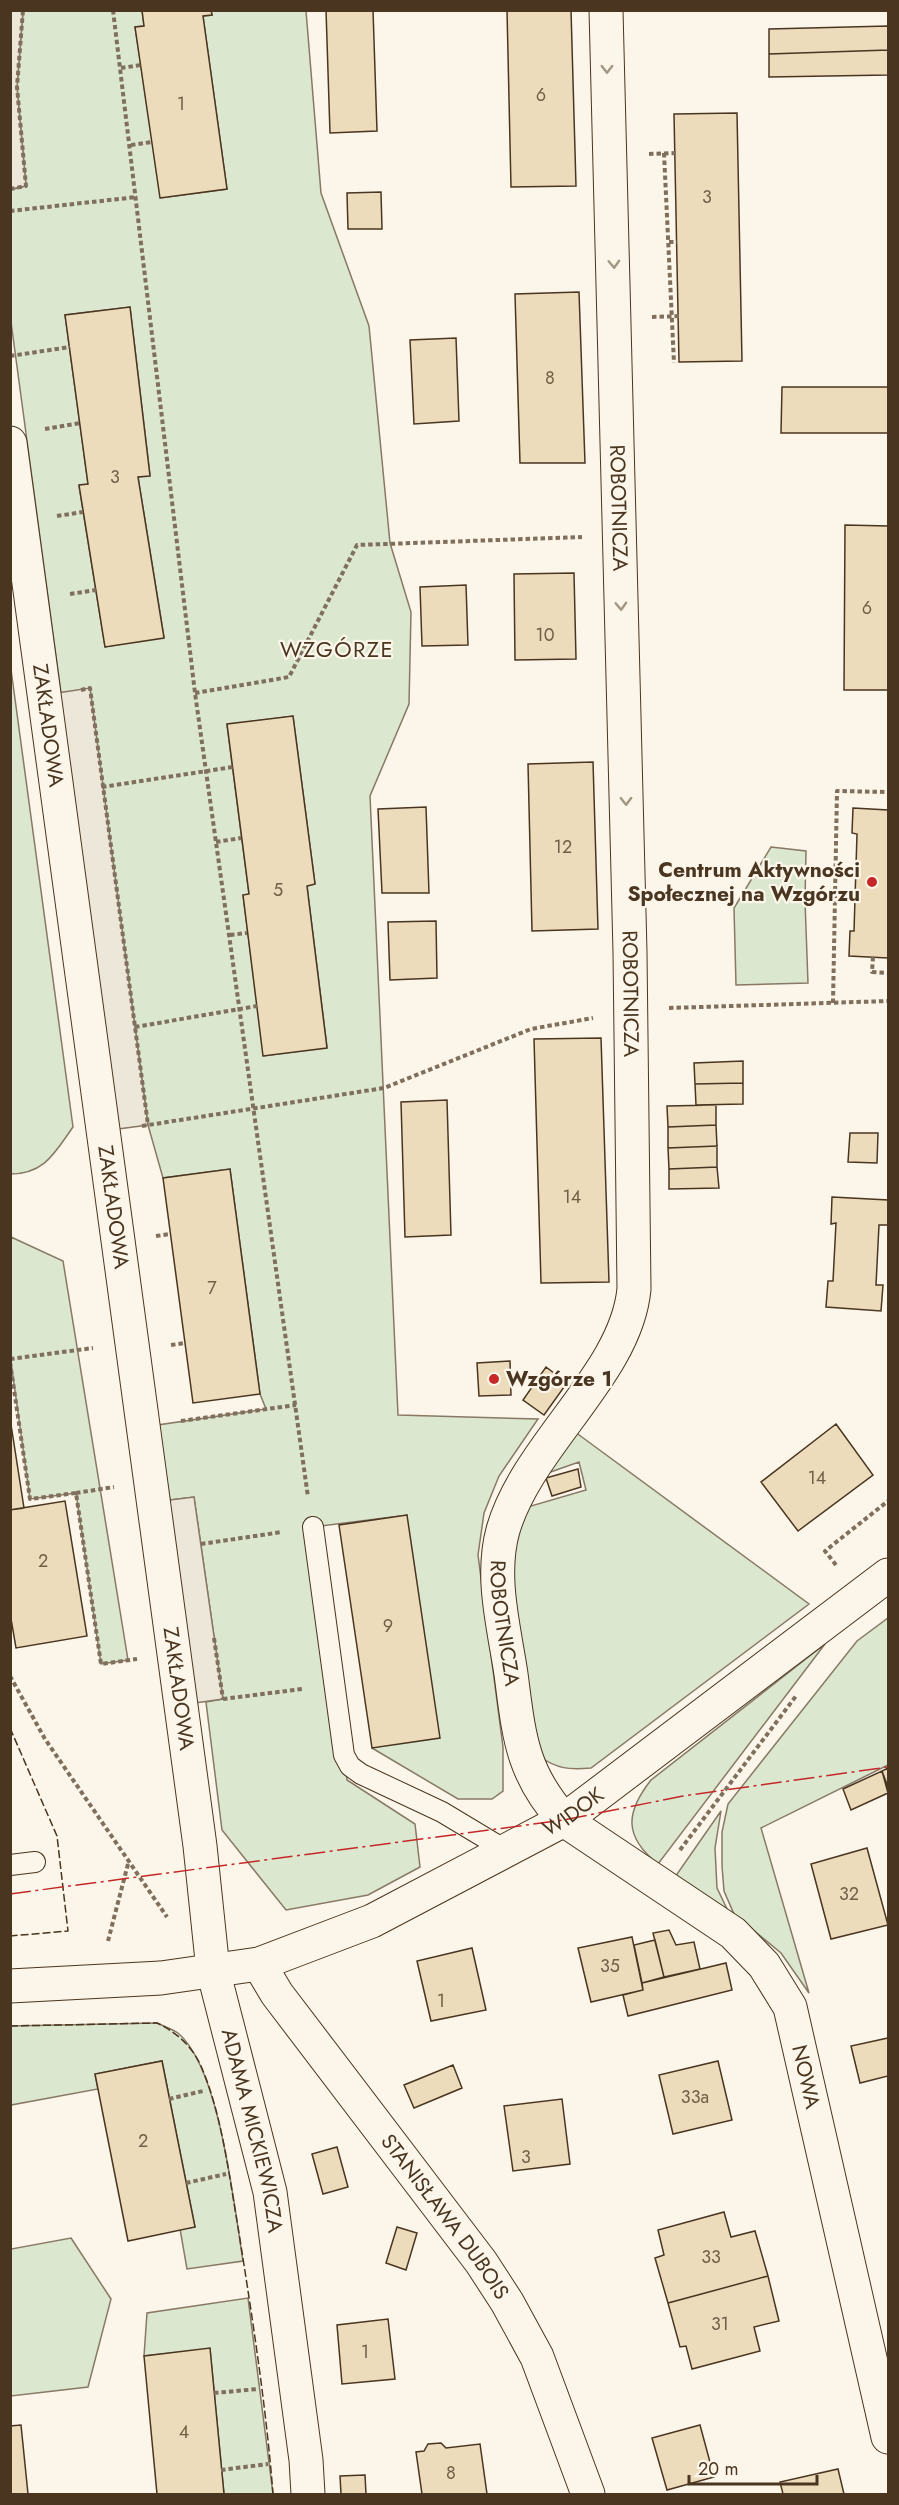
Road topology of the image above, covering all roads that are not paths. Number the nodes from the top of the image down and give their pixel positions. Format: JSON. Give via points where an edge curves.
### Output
{"nodes":[{"id":1,"x":606,"y":10,"type":"edge"},
{"id":2,"x":10,"y":443,"type":"edge"},
{"id":3,"x":313,"y":1527,"type":"dead end"},
{"id":4,"x":888,"y":1575,"type":"edge"},
{"id":5,"x":564,"y":1820,"type":"junction"},
{"id":6,"x":507,"y":1851,"type":"junction"},
{"id":7,"x":35,"y":1862,"type":"dead end"},
{"id":8,"x":10,"y":1865,"type":"edge"},
{"id":9,"x":259,"y":1964,"type":"junction"},
{"id":10,"x":213,"y":1970,"type":"junction"},
{"id":11,"x":10,"y":1986,"type":"edge"},
{"id":12,"x":888,"y":2437,"type":"edge"},
{"id":13,"x":308,"y":2494,"type":"edge"},
{"id":14,"x":588,"y":2494,"type":"edge"}],
"edges":[{"from":1,"to":5,"type":"street","name":"ROBOTNICZA","one_way":true,"via":[[634,1289],[631,1307],[612,1353],[548,1443],[519,1493],[503,1531],[496,1576],[521,1745],[545,1798]]},
{"from":2,"to":10,"type":"street","name":"ZAKŁADOWA"},
{"from":3,"to":6,"type":"lane","via":[[344,1755],[350,1766],[442,1812]]},
{"from":4,"to":5,"type":"street","name":"WIDOK"},
{"from":5,"to":6,"type":"street","name":"WIDOK"},
{"from":5,"to":12,"type":"street","name":"NOWA","via":[[733,1933],[778,1984],[790,2007]]},
{"from":6,"to":9,"type":"street","name":"WIDOK","via":[[372,1921]]},
{"from":7,"to":8,"type":"lane"},
{"from":9,"to":10,"type":"street","name":"WIDOK"},
{"from":9,"to":14,"type":"street","name":"STANISŁAWA DUBOIS","via":[[271,1987],[481,2262],[507,2302],[537,2357]]},
{"from":10,"to":11,"type":"street","via":[[161,1978]]},
{"from":10,"to":13,"type":"street","name":"ADAMA MICKIEWICZA","via":[[270,2192]]}]}
